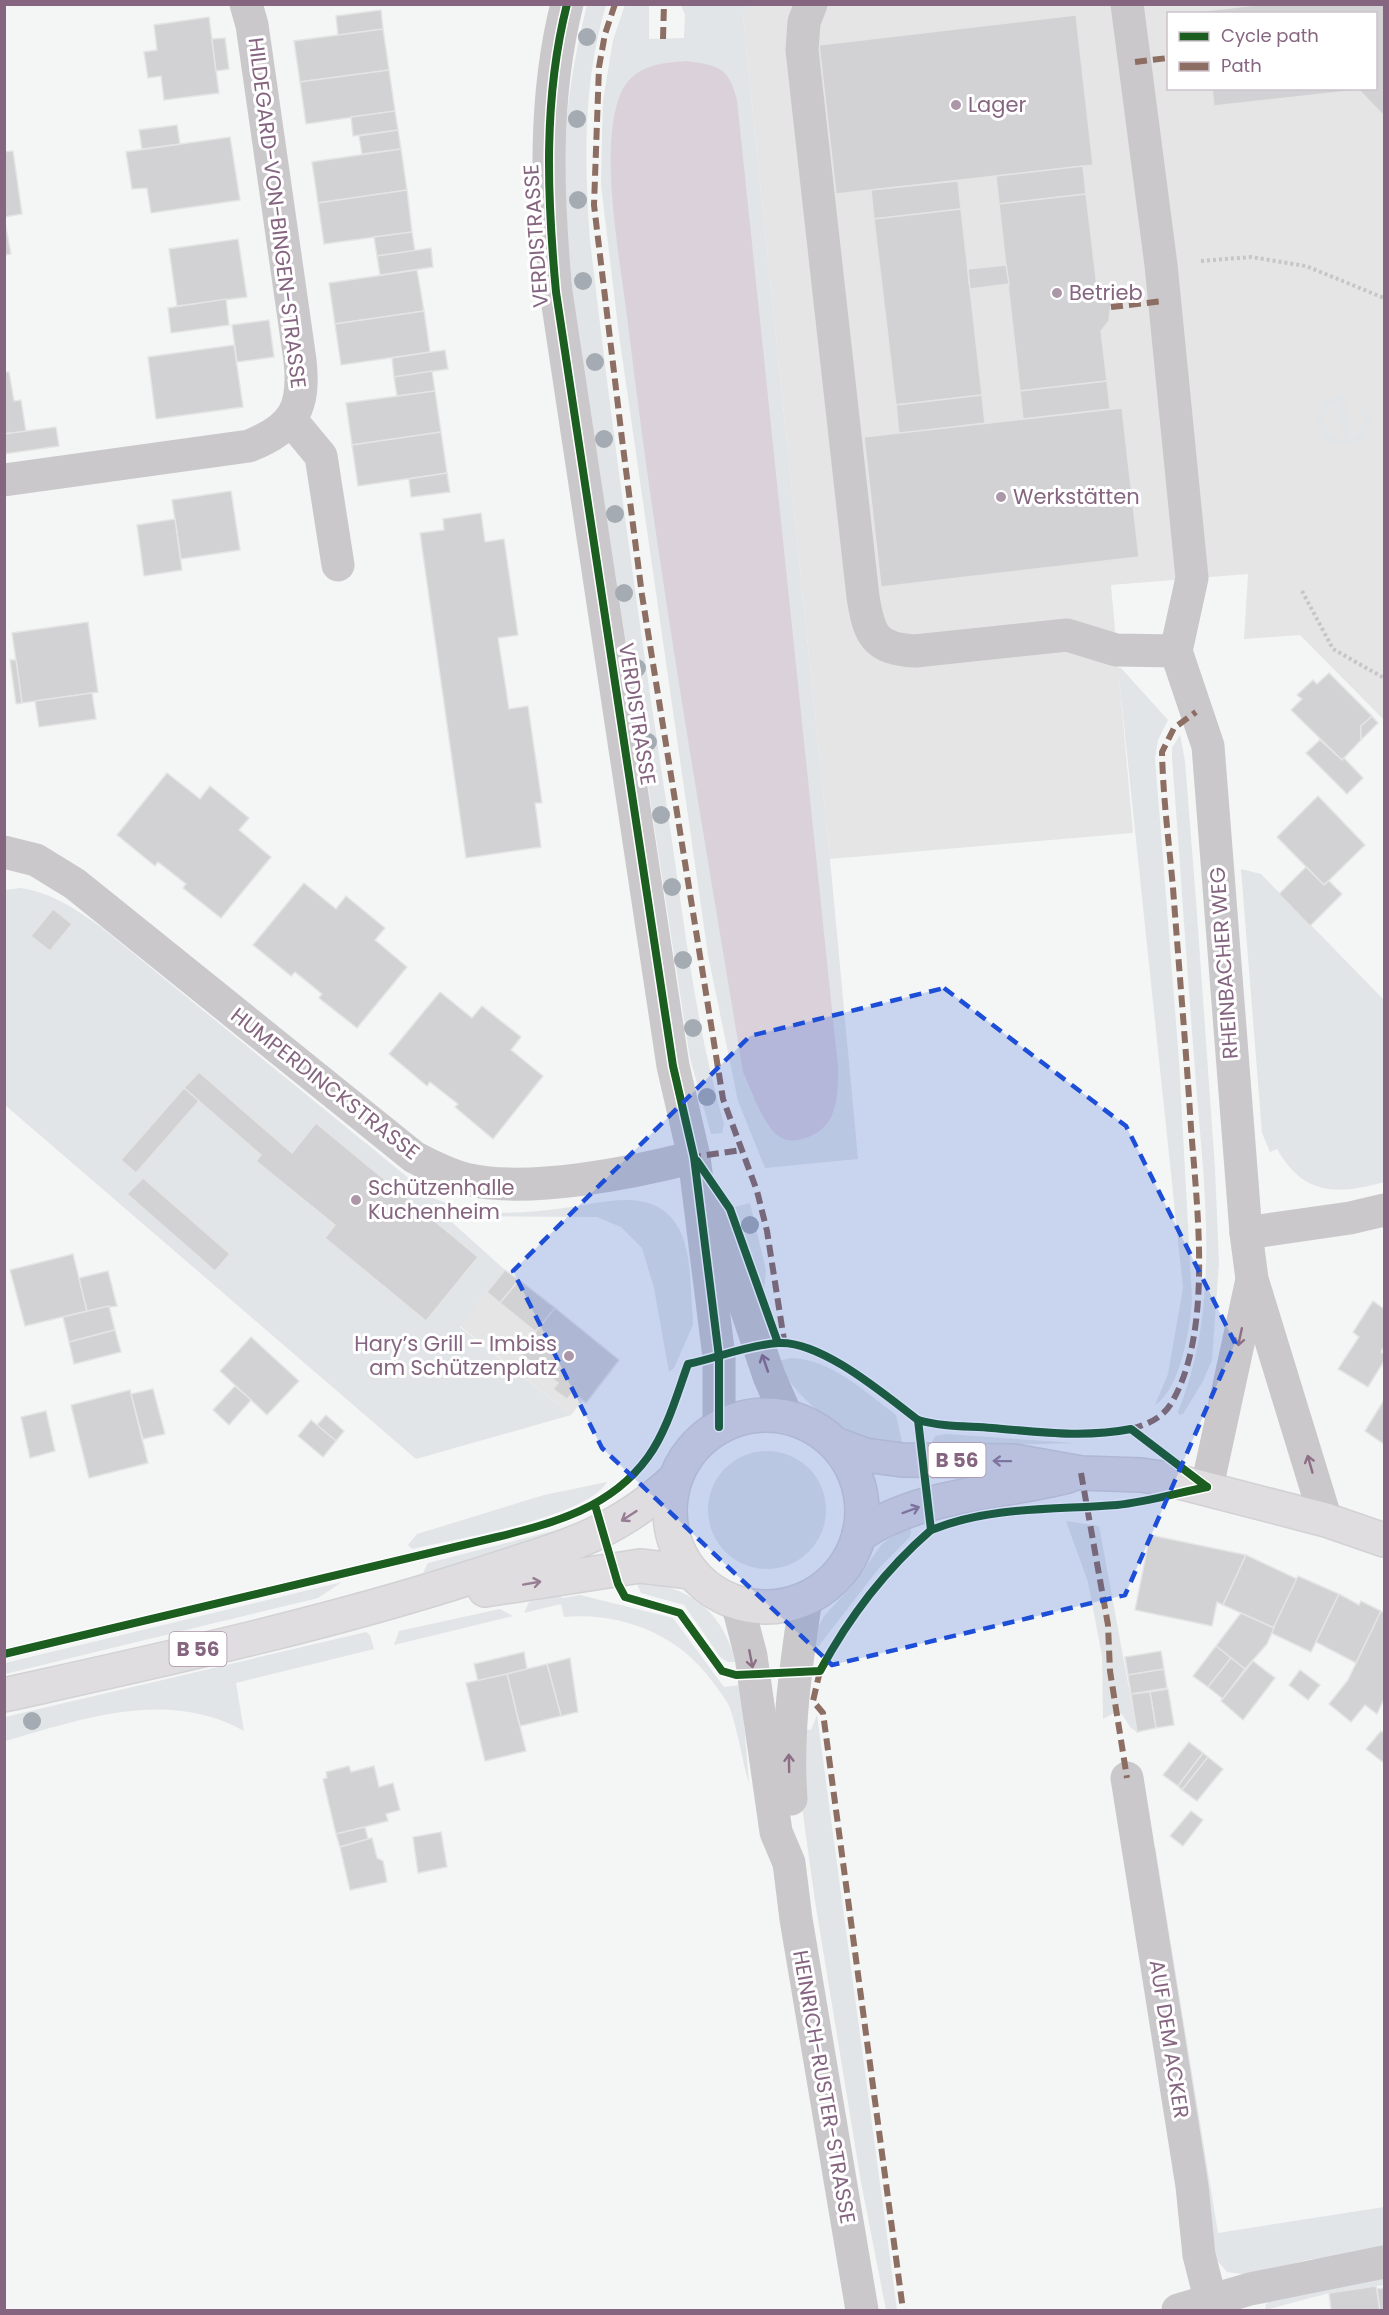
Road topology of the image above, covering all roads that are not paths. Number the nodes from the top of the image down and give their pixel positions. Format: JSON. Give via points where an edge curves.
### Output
{"nodes":[{"id":1,"x":246,"y":4,"type":"edge"},
{"id":2,"x":567,"y":4,"type":"edge"},
{"id":3,"x":811,"y":4,"type":"edge"},
{"id":4,"x":1127,"y":4,"type":"edge"},
{"id":5,"x":291,"y":420,"type":"junction"},
{"id":6,"x":4,"y":480,"type":"edge"},
{"id":7,"x":338,"y":565,"type":"dead end"},
{"id":8,"x":1176,"y":651,"type":"junction"},
{"id":9,"x":4,"y":852,"type":"edge"},
{"id":10,"x":694,"y":1157,"type":"junction"},
{"id":11,"x":1384,"y":1210,"type":"edge"},
{"id":12,"x":1246,"y":1233,"type":"junction"},
{"id":13,"x":1252,"y":1279,"type":"junction"},
{"id":14,"x":787,"y":1417,"type":"junction"},
{"id":15,"x":719,"y":1426,"type":"junction"},
{"id":16,"x":835,"y":1444,"type":"junction"},
{"id":17,"x":1081,"y":1473,"type":"junction"},
{"id":18,"x":675,"y":1479,"type":"junction"},
{"id":19,"x":1207,"y":1487,"type":"junction"},
{"id":20,"x":1326,"y":1520,"type":"junction"},
{"id":21,"x":858,"y":1535,"type":"junction"},
{"id":22,"x":1384,"y":1540,"type":"edge"},
{"id":23,"x":691,"y":1572,"type":"junction"},
{"id":24,"x":806,"y":1598,"type":"junction"},
{"id":25,"x":737,"y":1602,"type":"junction"},
{"id":26,"x":391,"y":1603,"type":"junction"},
{"id":27,"x":4,"y":1695,"type":"edge"},
{"id":28,"x":1127,"y":1778,"type":"dead end"},
{"id":29,"x":789,"y":1863,"type":"junction"},
{"id":30,"x":1384,"y":2262,"type":"edge"},
{"id":31,"x":1213,"y":2305,"type":"edge"},
{"id":32,"x":862,"y":2310,"type":"edge"},
{"id":33,"x":1178,"y":2310,"type":"edge"}],
"edges":[{"from":1,"to":5,"type":"street","name":"HILDEGARD-VON-BINGEN-STRASSE","via":[[300,360],[302,395]]},
{"from":2,"to":10,"type":"street","name":"VERDISTRASSE","via":[[550,98],[550,228],[556,292],[673,1066]]},
{"from":3,"to":8,"type":"street","via":[[804,22],[802,50],[863,597],[870,630],[880,643],[896,650],[1067,635],[1116,650]]},
{"from":4,"to":8,"type":"street","via":[[1161,265],[1192,578]]},
{"from":5,"to":6,"type":"street","name":"HILDEGARD-VON-BINGEN-STRASSE","via":[[268,439],[249,446]]},
{"from":5,"to":7,"type":"street","name":"HILDEGARD-VON-BINGEN-STRASSE","via":[[321,456]]},
{"from":8,"to":12,"type":"street","name":"RHEINBACHER WEG","via":[[1208,746]]},
{"from":9,"to":10,"type":"street","name":"HUMPERDINCKSTRASSE","via":[[36,860],[75,884],[414,1157],[441,1171],[496,1184],[528,1183],[629,1174]]},
{"from":14,"to":10,"type":"street","name":"VERDISTRASSE","one_way":true},
{"from":10,"to":15,"type":"street","name":"VERDISTRASSE","via":[[719,1357]]},
{"from":11,"to":12,"type":"street"},
{"from":12,"to":13,"type":"street","name":"RHEINBACHER WEG"},
{"from":13,"to":19,"type":"street","name":"RHEINBACHER WEG","one_way":true},
{"from":20,"to":13,"type":"street","name":"RHEINBACHER WEG","one_way":true},
{"from":14,"to":15,"type":"main road","via":[[759,1415]]},
{"from":14,"to":16,"type":"main road","via":[[813,1427]]},
{"from":15,"to":18,"type":"main road","via":[[687,1454]]},
{"from":17,"to":16,"type":"main road","number":"B 56","one_way":true,"via":[[1014,1461],[902,1460],[865,1455]]},
{"from":16,"to":21,"type":"main road","via":[[857,1479],[862,1507]]},
{"from":17,"to":19,"type":"main road","number":"B 56","via":[[1141,1475]]},
{"from":21,"to":17,"type":"main road","number":"B 56","one_way":true,"via":[[877,1523],[927,1504]]},
{"from":18,"to":23,"type":"main road","via":[[669,1507],[671,1528]]},
{"from":18,"to":26,"type":"main road","number":"B 56","one_way":true,"via":[[629,1517],[604,1531],[553,1552]]},
{"from":19,"to":20,"type":"main road","number":"B 56"},
{"from":20,"to":22,"type":"main road","number":"B 56"},
{"from":21,"to":24,"type":"main road","via":[[839,1573]]},
{"from":23,"to":25,"type":"main road","via":[[712,1591]]},
{"from":26,"to":23,"type":"main road","number":"B 56","one_way":true,"via":[[640,1566]]},
{"from":24,"to":25,"type":"main road","via":[[765,1607]]},
{"from":29,"to":24,"type":"street","name":"HEINRICH-RUSTER-STRASSE","one_way":true,"via":[[795,1830],[789,1750]]},
{"from":25,"to":29,"type":"street","name":"HEINRICH-RUSTER-STRASSE","one_way":true,"via":[[754,1673],[776,1832]]},
{"from":26,"to":27,"type":"main road","number":"B 56"},
{"from":28,"to":31,"type":"street","name":"AUF DEM ACKER","via":[[1192,2186],[1199,2255]]},
{"from":29,"to":32,"type":"street","name":"HEINRICH-RUSTER-STRASSE"},
{"from":30,"to":31,"type":"street","via":[[1311,2275]]},
{"from":31,"to":33,"type":"street"}]}
